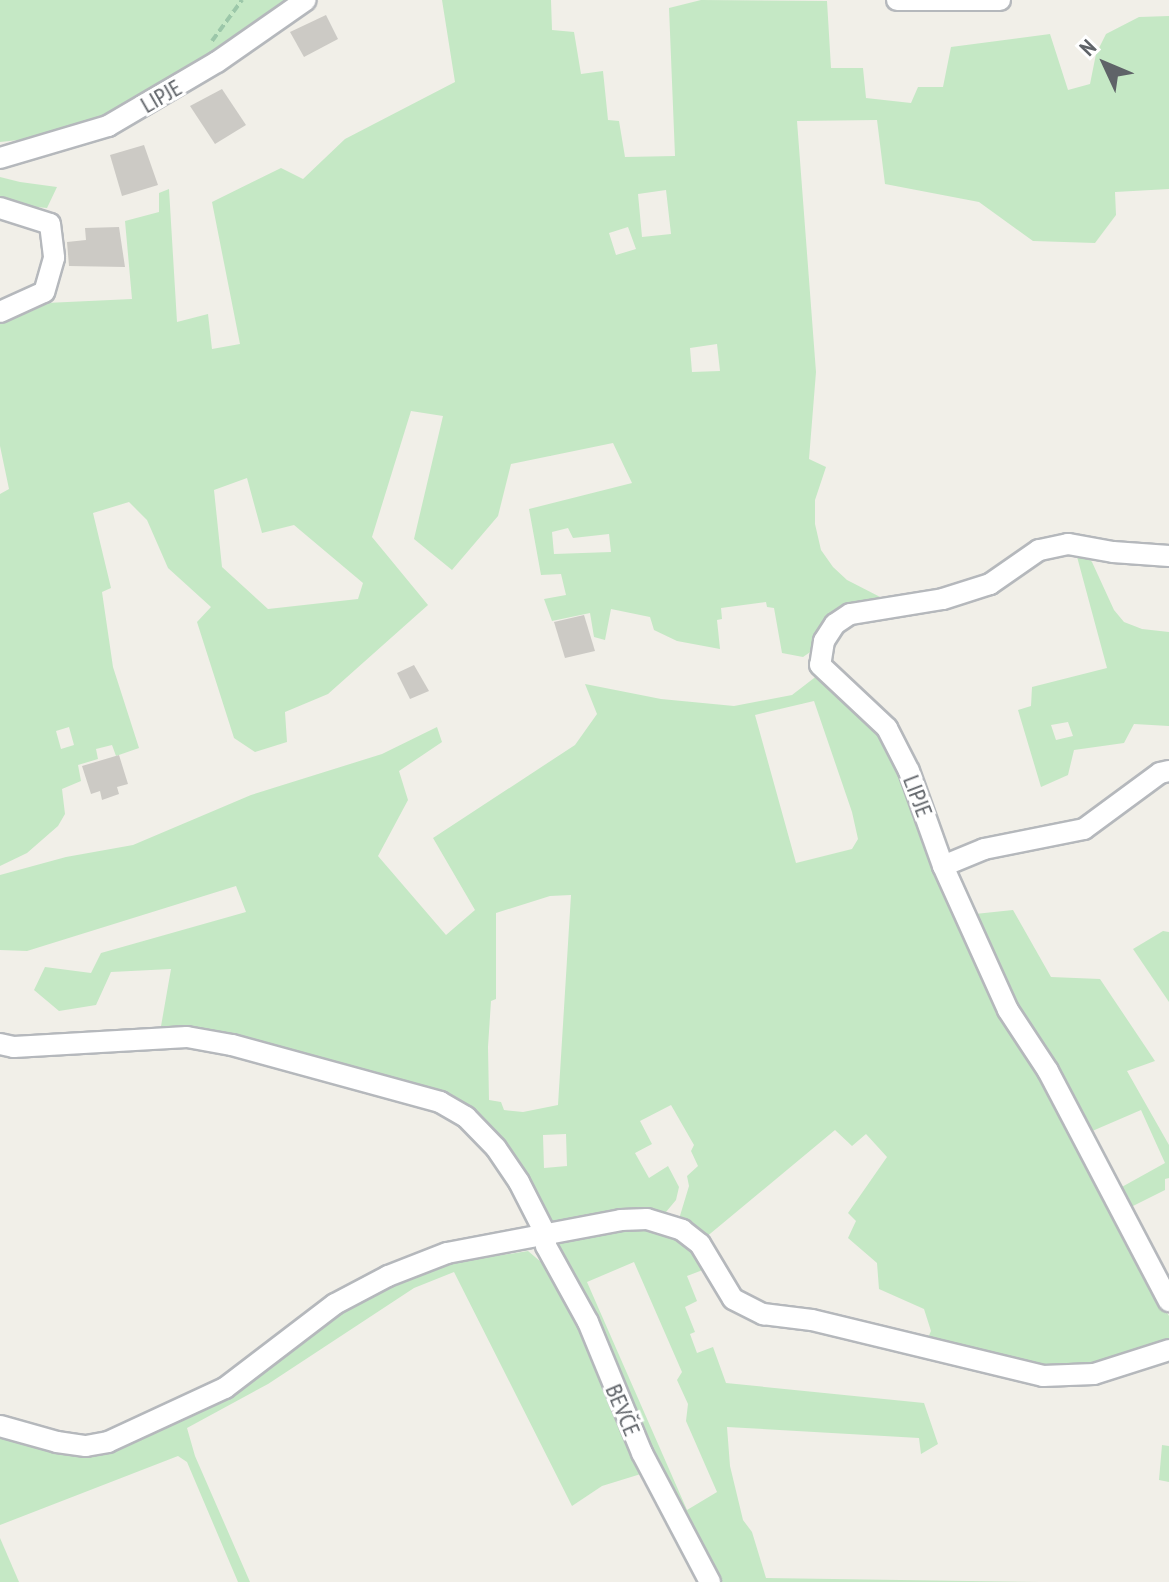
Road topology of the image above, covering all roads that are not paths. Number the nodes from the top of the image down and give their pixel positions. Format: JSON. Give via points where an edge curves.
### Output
{"nodes":[{"id":1,"x":306,"y":0,"type":"edge"},
{"id":2,"x":897,"y":0,"type":"edge"},
{"id":3,"x":1000,"y":0,"type":"edge"},
{"id":4,"x":0,"y":158,"type":"edge"},
{"id":5,"x":0,"y":208,"type":"edge"},
{"id":6,"x":0,"y":312,"type":"edge"},
{"id":7,"x":1169,"y":556,"type":"edge"},
{"id":8,"x":1169,"y":771,"type":"edge"},
{"id":9,"x":943,"y":866,"type":"junction"},
{"id":10,"x":0,"y":1044,"type":"edge"},
{"id":11,"x":539,"y":1237,"type":"junction"},
{"id":12,"x":1169,"y":1301,"type":"edge"},
{"id":13,"x":1169,"y":1350,"type":"edge"},
{"id":14,"x":0,"y":1426,"type":"edge"},
{"id":15,"x":710,"y":1582,"type":"edge"}],
"edges":[{"from":1,"to":4,"type":"street","name":"LIPJE","via":[[217,62],[108,126]]},
{"from":2,"to":3,"type":"street"},
{"from":5,"to":6,"type":"street","via":[[50,224],[54,258],[44,292]]},
{"from":7,"to":9,"type":"street","name":"LIPJE","via":[[1068,544],[1039,550],[990,584],[943,599],[867,609],[835,624],[824,641],[820,665],[887,728],[909,771]]},
{"from":8,"to":9,"type":"street","via":[[1084,829],[984,849]]},
{"from":9,"to":12,"type":"street","name":"LIPJE","via":[[1008,1010],[1048,1071]]},
{"from":10,"to":11,"type":"street","name":"BEVČE","via":[[187,1037],[440,1102],[466,1117],[496,1148],[519,1182]]},
{"from":11,"to":13,"type":"street","via":[[584,1225],[647,1219],[682,1230],[700,1244],[733,1299],[763,1314],[812,1320],[1043,1376],[1094,1374]]},
{"from":11,"to":14,"type":"street","via":[[447,1253],[388,1276],[335,1304],[225,1388],[108,1442],[57,1442]]},
{"from":11,"to":15,"type":"street","name":"BEVČE","via":[[588,1322],[642,1453]]}]}
